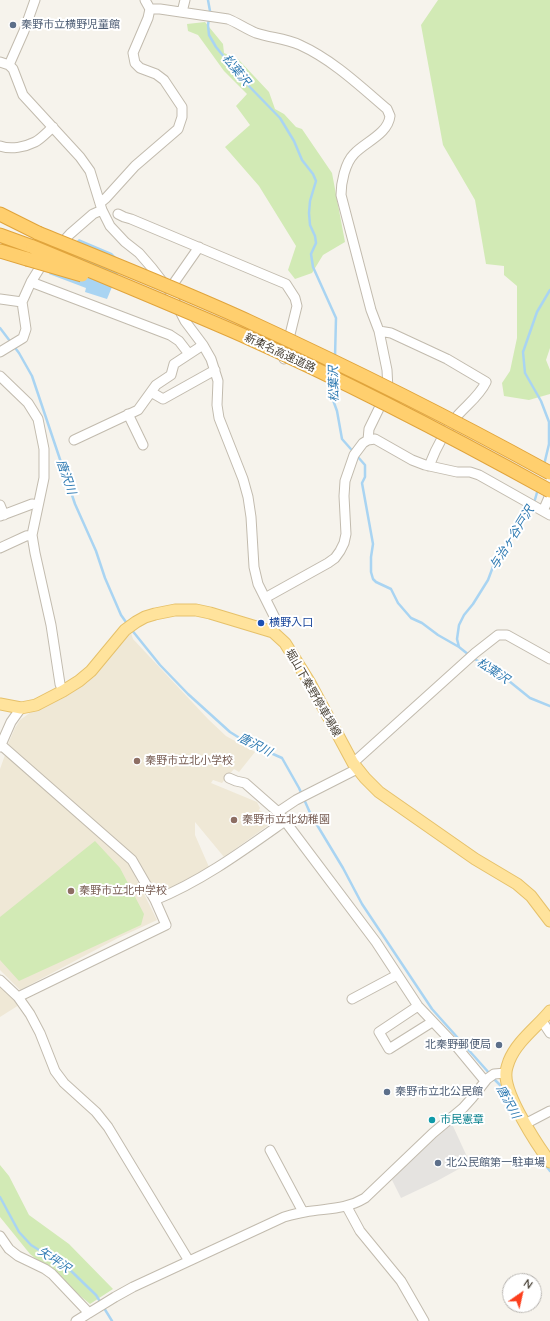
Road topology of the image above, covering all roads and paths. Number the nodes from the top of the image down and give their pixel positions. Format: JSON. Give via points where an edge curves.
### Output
{"nodes":[{"id":1,"x":35,"y":0,"type":"edge"},
{"id":2,"x":145,"y":0,"type":"edge"},
{"id":3,"x":184,"y":0,"type":"edge"},
{"id":4,"x":150,"y":9,"type":"junction"},
{"id":5,"x":182,"y":12,"type":"junction"},
{"id":6,"x":4,"y":64,"type":"edge"},
{"id":7,"x":53,"y":127,"type":"junction"},
{"id":8,"x":0,"y":146,"type":"edge"},
{"id":9,"x":101,"y":207,"type":"junction"},
{"id":10,"x":0,"y":214,"type":"edge"},
{"id":11,"x":118,"y":214,"type":"dead end"},
{"id":12,"x":0,"y":219,"type":"edge"},
{"id":13,"x":38,"y":233,"type":"junction"},
{"id":14,"x":0,"y":235,"type":"edge"},
{"id":15,"x":199,"y":247,"type":"junction"},
{"id":16,"x":0,"y":251,"type":"edge"},
{"id":17,"x":31,"y":282,"type":"junction"},
{"id":18,"x":169,"y":290,"type":"junction"},
{"id":19,"x":143,"y":293,"type":"junction"},
{"id":20,"x":0,"y":299,"type":"edge"},
{"id":21,"x":22,"y":302,"type":"junction"},
{"id":22,"x":379,"y":331,"type":"junction"},
{"id":23,"x":203,"y":345,"type":"junction"},
{"id":24,"x":4,"y":349,"type":"edge"},
{"id":25,"x":189,"y":354,"type":"junction"},
{"id":26,"x":284,"y":360,"type":"dead end"},
{"id":27,"x":215,"y":370,"type":"junction"},
{"id":28,"x":1,"y":378,"type":"edge"},
{"id":29,"x":151,"y":392,"type":"junction"},
{"id":30,"x":128,"y":414,"type":"junction"},
{"id":31,"x":74,"y":440,"type":"dead end"},
{"id":32,"x":368,"y":440,"type":"junction"},
{"id":33,"x":143,"y":445,"type":"dead end"},
{"id":34,"x":429,"y":466,"type":"junction"},
{"id":35,"x":550,"y":473,"type":"edge"},
{"id":36,"x":550,"y":491,"type":"edge"},
{"id":37,"x":550,"y":495,"type":"edge"},
{"id":38,"x":0,"y":505,"type":"edge"},
{"id":39,"x":38,"y":505,"type":"junction"},
{"id":40,"x":544,"y":511,"type":"edge"},
{"id":41,"x":2,"y":515,"type":"edge"},
{"id":42,"x":32,"y":535,"type":"junction"},
{"id":43,"x":0,"y":548,"type":"edge"},
{"id":44,"x":265,"y":598,"type":"junction"},
{"id":45,"x":273,"y":632,"type":"junction"},
{"id":46,"x":550,"y":659,"type":"edge"},
{"id":47,"x":63,"y":691,"type":"junction"},
{"id":48,"x":0,"y":704,"type":"edge"},
{"id":49,"x":21,"y":708,"type":"junction"},
{"id":50,"x":0,"y":746,"type":"edge"},
{"id":51,"x":355,"y":766,"type":"junction"},
{"id":52,"x":229,"y":778,"type":"dead end"},
{"id":53,"x":278,"y":812,"type":"junction"},
{"id":54,"x":285,"y":821,"type":"junction"},
{"id":55,"x":155,"y":900,"type":"junction"},
{"id":56,"x":550,"y":921,"type":"edge"},
{"id":57,"x":397,"y":975,"type":"junction"},
{"id":58,"x":0,"y":980,"type":"edge"},
{"id":59,"x":18,"y":998,"type":"junction"},
{"id":60,"x":352,"y":999,"type":"dead end"},
{"id":61,"x":418,"y":1006,"type":"junction"},
{"id":62,"x":550,"y":1012,"type":"edge"},
{"id":63,"x":542,"y":1021,"type":"junction"},
{"id":64,"x":432,"y":1022,"type":"junction"},
{"id":65,"x":550,"y":1033,"type":"edge"},
{"id":66,"x":506,"y":1073,"type":"junction"},
{"id":67,"x":489,"y":1078,"type":"junction"},
{"id":68,"x":550,"y":1111,"type":"edge"},
{"id":69,"x":525,"y":1124,"type":"junction"},
{"id":70,"x":270,"y":1150,"type":"dead end"},
{"id":71,"x":550,"y":1162,"type":"edge"},
{"id":72,"x":347,"y":1207,"type":"junction"},
{"id":73,"x":302,"y":1212,"type":"junction"},
{"id":74,"x":0,"y":1236,"type":"edge"},
{"id":75,"x":189,"y":1262,"type":"junction"},
{"id":76,"x":89,"y":1313,"type":"junction"},
{"id":77,"x":76,"y":1321,"type":"edge"},
{"id":78,"x":424,"y":1321,"type":"edge"}],
"edges":[{"from":1,"to":6,"type":"street","via":[[24,31]]},
{"from":2,"to":4,"type":"street"},
{"from":3,"to":5,"type":"street"},
{"from":4,"to":5,"type":"street"},
{"from":4,"to":9,"type":"street","via":[[133,53],[135,63],[164,80],[182,107],[182,117],[178,129],[135,166]]},
{"from":5,"to":22,"type":"street","via":[[228,19],[249,30],[284,38],[301,45],[343,72],[387,110],[390,116],[387,125],[354,154],[341,188],[369,302]]},
{"from":6,"to":7,"type":"street","via":[[12,69],[23,95]]},
{"from":7,"to":8,"type":"street","via":[[36,142],[19,147]]},
{"from":7,"to":9,"type":"street","via":[[90,171]]},
{"from":9,"to":17,"type":"street","via":[[70,234],[41,266]]},
{"from":9,"to":18,"type":"street","via":[[110,226],[139,253]]},
{"from":10,"to":13,"type":"highway"},
{"from":11,"to":15,"type":"street"},
{"from":12,"to":13,"type":"highway","name":"新東名高速道路"},
{"from":13,"to":35,"type":"highway","name":"新東名高速道路","bridge":true,"via":[[249,322],[415,401]]},
{"from":14,"to":19,"type":"highway","name":"新東名高速道路","bridge":true},
{"from":15,"to":18,"type":"street"},
{"from":15,"to":26,"type":"street","via":[[286,284],[298,306]]},
{"from":16,"to":19,"type":"highway","bridge":true},
{"from":17,"to":21,"type":"street"},
{"from":17,"to":25,"type":"street","via":[[170,335],[179,341]]},
{"from":18,"to":23,"type":"street","via":[[185,321]]},
{"from":19,"to":36,"type":"highway","name":"新東名高速道路","bridge":true,"via":[[320,371]]},
{"from":20,"to":21,"type":"street"},
{"from":21,"to":24,"type":"street","via":[[26,329],[23,338]]},
{"from":22,"to":32,"type":"street","via":[[387,370],[388,390],[369,429]]},
{"from":22,"to":34,"type":"street","via":[[391,333],[447,359],[486,382],[447,430]]},
{"from":23,"to":25,"type":"street"},
{"from":23,"to":27,"type":"street"},
{"from":25,"to":29,"type":"street","via":[[174,364],[171,375],[156,385]]},
{"from":27,"to":29,"type":"street","via":[[163,399]]},
{"from":27,"to":44,"type":"street","via":[[218,381],[219,418],[243,479],[251,517],[254,567]]},
{"from":28,"to":39,"type":"street","via":[[28,403],[38,419],[44,449],[44,478]]},
{"from":29,"to":30,"type":"street","via":[[138,410]]},
{"from":30,"to":31,"type":"street"},
{"from":30,"to":33,"type":"street"},
{"from":32,"to":34,"type":"street","via":[[375,439],[412,460]]},
{"from":32,"to":44,"type":"street","via":[[363,442],[356,452],[344,481],[346,534],[340,551],[328,563]]},
{"from":34,"to":40,"type":"street","via":[[479,475]]},
{"from":37,"to":40,"type":"street"},
{"from":38,"to":41,"type":"street"},
{"from":39,"to":41,"type":"street","via":[[32,504]]},
{"from":39,"to":42,"type":"street"},
{"from":42,"to":43,"type":"street"},
{"from":42,"to":47,"type":"street"},
{"from":44,"to":45,"type":"street","via":[[276,620]]},
{"from":45,"to":47,"type":"main road","name":"堀山下秦野停車場線","via":[[196,610],[155,614],[125,630],[91,671]]},
{"from":45,"to":51,"type":"main road","name":"堀山下秦野停車場線","via":[[285,643],[310,683]]},
{"from":46,"to":51,"type":"street","via":[[507,635],[495,637]]},
{"from":47,"to":49,"type":"main road","name":"堀山下秦野停車場線","via":[[36,705]]},
{"from":48,"to":49,"type":"main road","name":"堀山下秦野停車場線"},
{"from":49,"to":50,"type":"street"},
{"from":50,"to":55,"type":"street","via":[[132,860]]},
{"from":51,"to":53,"type":"street"},
{"from":51,"to":56,"type":"main road","name":"堀山下秦野停車場線","via":[[379,792],[475,859],[517,884],[531,896]]},
{"from":52,"to":53,"type":"street","via":[[245,784]]},
{"from":53,"to":54,"type":"street"},
{"from":54,"to":55,"type":"street","via":[[202,877]]},
{"from":54,"to":57,"type":"street","via":[[376,942]]},
{"from":55,"to":59,"type":"street","via":[[166,925]]},
{"from":57,"to":60,"type":"street"},
{"from":57,"to":61,"type":"street"},
{"from":58,"to":59,"type":"street"},
{"from":59,"to":75,"type":"street","via":[[40,1033],[55,1070],[64,1083],[96,1112],[108,1127]]},
{"from":61,"to":64,"type":"street"},
{"from":61,"to":64,"type":"street","via":[[379,1032],[389,1048]]},
{"from":62,"to":63,"type":"main road"},
{"from":63,"to":65,"type":"street"},
{"from":63,"to":66,"type":"main road","via":[[515,1050]]},
{"from":64,"to":67,"type":"street"},
{"from":66,"to":67,"type":"street"},
{"from":66,"to":69,"type":"main road","via":[[508,1086]]},
{"from":67,"to":72,"type":"street","via":[[463,1108],[365,1198]]},
{"from":68,"to":69,"type":"street"},
{"from":69,"to":71,"type":"main road"},
{"from":70,"to":73,"type":"street"},
{"from":72,"to":73,"type":"street"},
{"from":72,"to":78,"type":"street","via":[[360,1231],[401,1281]]},
{"from":73,"to":75,"type":"street","via":[[284,1217]]},
{"from":74,"to":76,"type":"street","via":[[9,1249],[18,1256],[52,1274]]},
{"from":75,"to":76,"type":"street","via":[[127,1290]]},
{"from":76,"to":77,"type":"street"}]}
